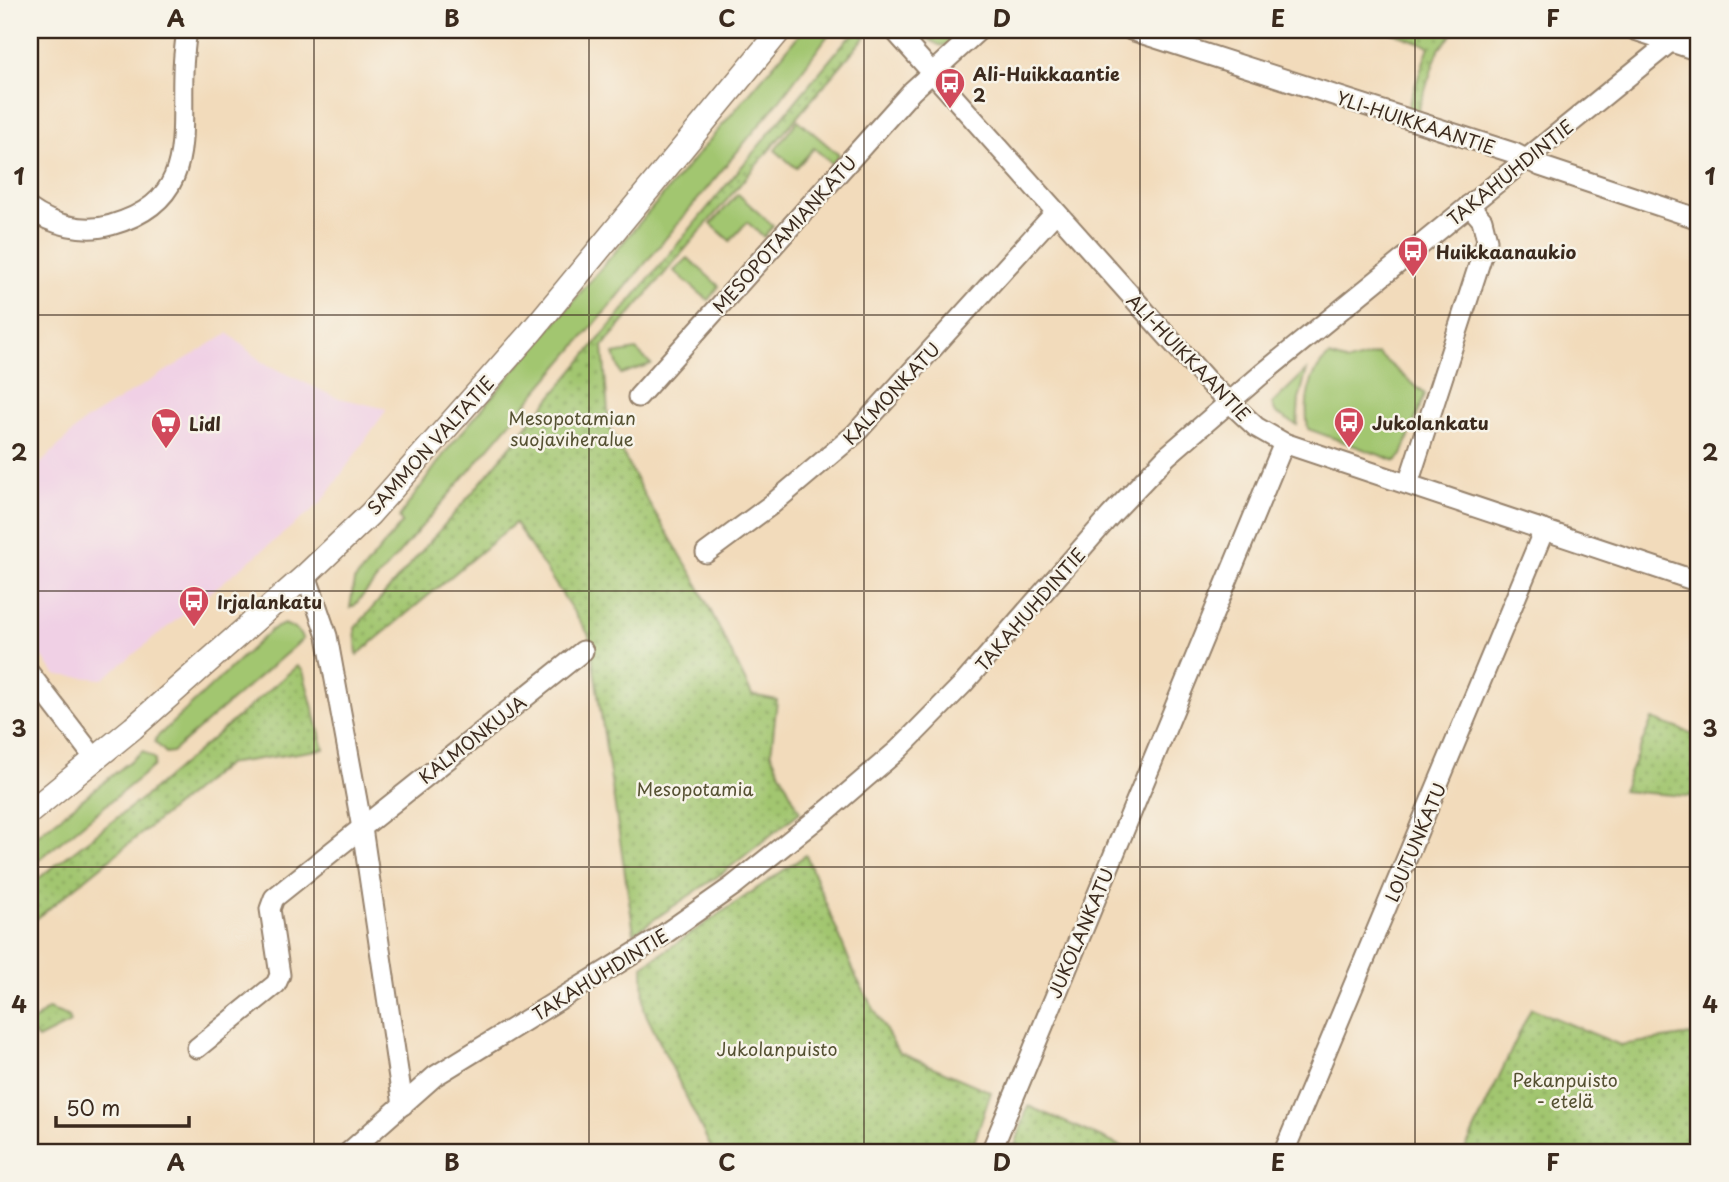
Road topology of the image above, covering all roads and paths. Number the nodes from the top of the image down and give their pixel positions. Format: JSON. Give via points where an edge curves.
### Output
{"nodes":[{"id":1,"x":187,"y":30,"type":"edge"},
{"id":2,"x":780,"y":30,"type":"edge"},
{"id":3,"x":894,"y":30,"type":"edge"},
{"id":4,"x":979,"y":30,"type":"edge"},
{"id":5,"x":1131,"y":30,"type":"edge"},
{"id":6,"x":1635,"y":30,"type":"edge"},
{"id":7,"x":1677,"y":36,"type":"edge"},
{"id":8,"x":1699,"y":51,"type":"edge"},
{"id":9,"x":932,"y":72,"type":"junction"},
{"id":10,"x":1527,"y":158,"type":"junction"},
{"id":11,"x":1469,"y":205,"type":"junction"},
{"id":12,"x":30,"y":209,"type":"edge"},
{"id":13,"x":1056,"y":212,"type":"junction"},
{"id":14,"x":1699,"y":219,"type":"edge"},
{"id":15,"x":638,"y":397,"type":"dead end"},
{"id":16,"x":1230,"y":401,"type":"junction"},
{"id":17,"x":1284,"y":443,"type":"junction"},
{"id":18,"x":1408,"y":484,"type":"junction"},
{"id":19,"x":1544,"y":530,"type":"junction"},
{"id":20,"x":706,"y":554,"type":"dead end"},
{"id":21,"x":306,"y":575,"type":"junction"},
{"id":22,"x":1699,"y":582,"type":"edge"},
{"id":23,"x":583,"y":652,"type":"dead end"},
{"id":24,"x":30,"y":674,"type":"edge"},
{"id":25,"x":96,"y":760,"type":"junction"},
{"id":26,"x":30,"y":812,"type":"edge"},
{"id":27,"x":362,"y":828,"type":"junction"},
{"id":28,"x":197,"y":1048,"type":"dead end"},
{"id":29,"x":402,"y":1105,"type":"junction"},
{"id":30,"x":349,"y":1152,"type":"edge"},
{"id":31,"x":991,"y":1152,"type":"edge"},
{"id":32,"x":1284,"y":1152,"type":"edge"}],
"edges":[{"from":1,"to":12,"type":"street","via":[[181,163],[148,211],[99,229],[60,224]]},
{"from":2,"to":21,"type":"main road","name":"SAMMON VALTATIE","via":[[531,331],[388,494]]},
{"from":3,"to":9,"type":"street","name":"ALI-HUIKKAANTIE"},
{"from":4,"to":9,"type":"street","name":"MESOPOTAMIANKATU"},
{"from":5,"to":10,"type":"street","name":"YLI-HUIKKAANTIE"},
{"from":6,"to":7,"type":"street"},
{"from":7,"to":8,"type":"street"},
{"from":7,"to":10,"type":"street","name":"TAKAHUHDINTIE"},
{"from":9,"to":13,"type":"street","name":"ALI-HUIKKAANTIE"},
{"from":9,"to":15,"type":"street","name":"MESOPOTAMIANKATU"},
{"from":10,"to":11,"type":"street","name":"TAKAHUHDINTIE"},
{"from":10,"to":14,"type":"street","name":"YLI-HUIKKAANTIE"},
{"from":11,"to":16,"type":"street","name":"TAKAHUHDINTIE"},
{"from":11,"to":18,"type":"street","via":[[1482,220],[1487,240]]},
{"from":13,"to":16,"type":"street","name":"ALI-HUIKKAANTIE"},
{"from":13,"to":20,"type":"street","name":"KALMONKATU","via":[[868,421],[819,466]]},
{"from":16,"to":17,"type":"street","name":"ALI-HUIKKAANTIE","via":[[1256,427]]},
{"from":16,"to":29,"type":"street","name":"TAKAHUHDINTIE","via":[[1138,485],[973,674],[855,788],[733,886],[656,940],[435,1076]]},
{"from":17,"to":18,"type":"street","name":"ALI-HUIKKAANTIE"},
{"from":17,"to":31,"type":"street","name":"JUKOLANKATU"},
{"from":18,"to":19,"type":"street","name":"ALI-HUIKKAANTIE"},
{"from":19,"to":22,"type":"street","name":"ALI-HUIKKAANTIE"},
{"from":19,"to":32,"type":"street","name":"LOUTUNKATU"},
{"from":21,"to":25,"type":"main road","name":"SAMMON VALTATIE"},
{"from":21,"to":27,"type":"street","via":[[327,636]]},
{"from":23,"to":27,"type":"street","name":"KALMONKUJA"},
{"from":24,"to":25,"type":"street"},
{"from":25,"to":26,"type":"main road","name":"SAMMON VALTATIE"},
{"from":27,"to":28,"type":"street","name":"KALMONKUJA","via":[[275,898],[270,909],[280,975],[276,984]]},
{"from":27,"to":29,"type":"street"},
{"from":29,"to":30,"type":"street","name":"TAKAHUHDINTIE"}]}
